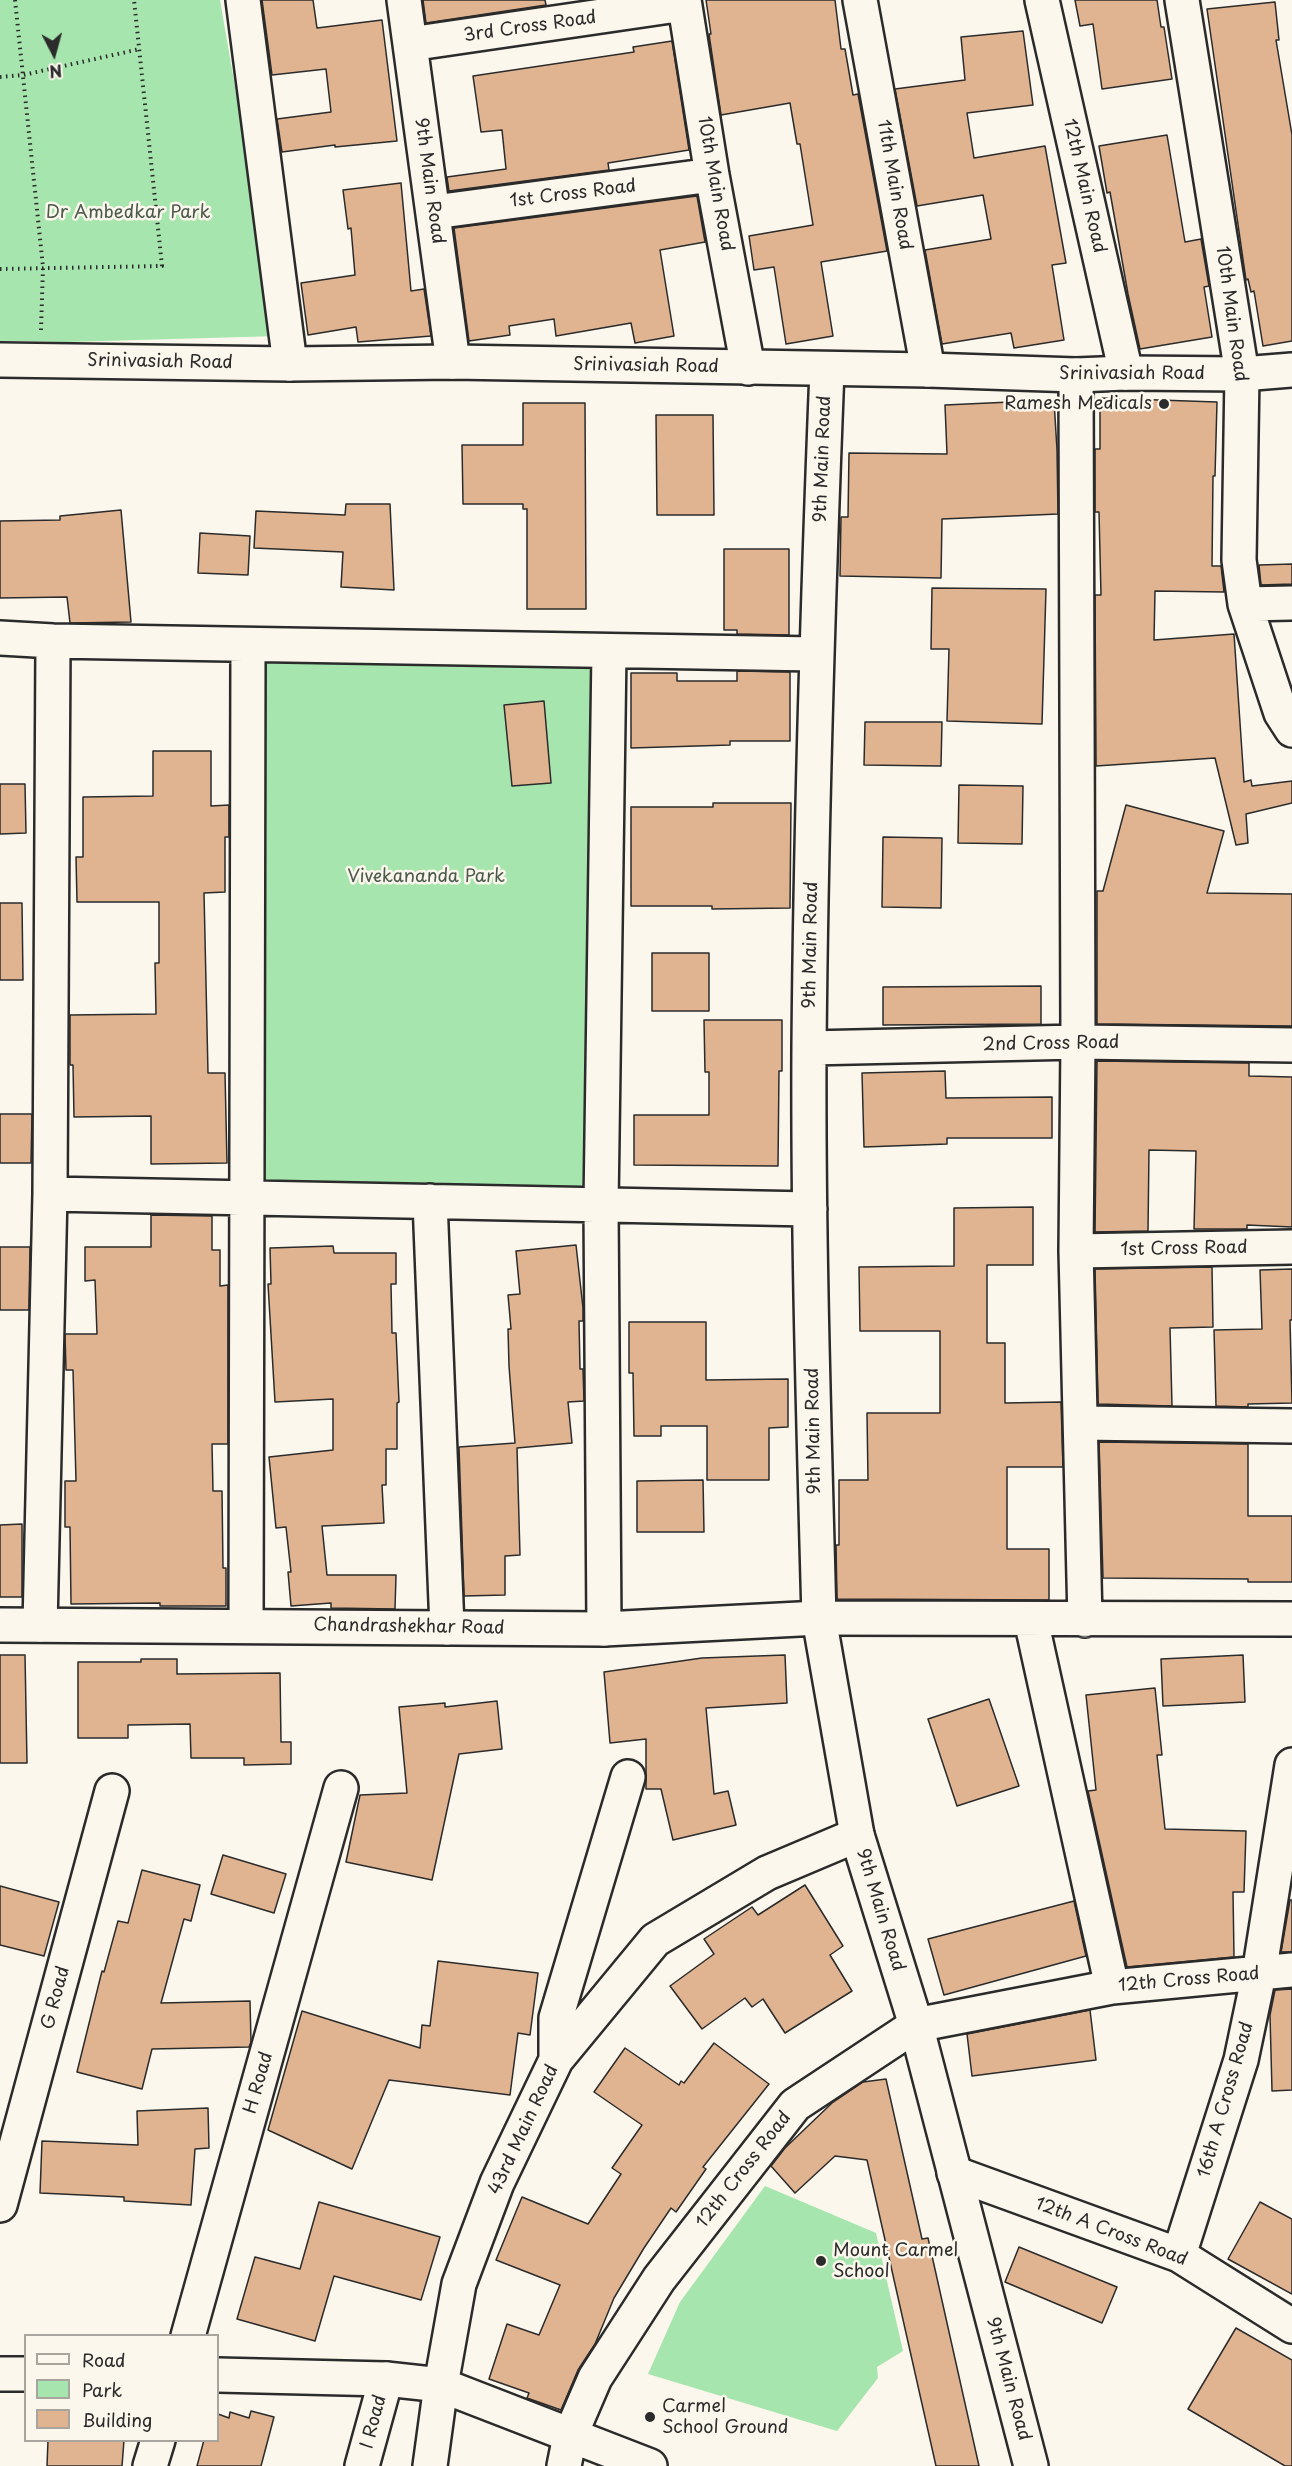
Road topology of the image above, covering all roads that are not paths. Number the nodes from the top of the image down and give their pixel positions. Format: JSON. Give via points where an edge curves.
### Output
{"nodes":[{"id":1,"x":243,"y":0,"type":"edge"},
{"id":2,"x":404,"y":0,"type":"edge"},
{"id":3,"x":860,"y":0,"type":"edge"},
{"id":4,"x":1042,"y":0,"type":"edge"},
{"id":5,"x":1182,"y":0,"type":"edge"},
{"id":6,"x":684,"y":2,"type":"edge"},
{"id":7,"x":410,"y":44,"type":"junction"},
{"id":8,"x":712,"y":176,"type":"junction"},
{"id":9,"x":434,"y":212,"type":"junction"},
{"id":10,"x":0,"y":360,"type":"edge"},
{"id":11,"x":453,"y":363,"type":"junction"},
{"id":12,"x":290,"y":364,"type":"junction"},
{"id":13,"x":748,"y":368,"type":"junction"},
{"id":14,"x":827,"y":370,"type":"junction"},
{"id":15,"x":928,"y":370,"type":"junction"},
{"id":16,"x":1292,"y":370,"type":"edge"},
{"id":17,"x":1126,"y":373,"type":"junction"},
{"id":18,"x":1242,"y":374,"type":"junction"},
{"id":19,"x":1076,"y":375,"type":"junction"},
{"id":20,"x":1292,"y":603,"type":"edge"},
{"id":21,"x":1245,"y":604,"type":"junction"},
{"id":22,"x":0,"y":638,"type":"edge"},
{"id":23,"x":53,"y":641,"type":"junction"},
{"id":24,"x":248,"y":645,"type":"junction"},
{"id":25,"x":609,"y":651,"type":"junction"},
{"id":26,"x":816,"y":654,"type":"junction"},
{"id":27,"x":1292,"y":730,"type":"edge"},
{"id":28,"x":1078,"y":1042,"type":"junction"},
{"id":29,"x":1292,"y":1045,"type":"edge"},
{"id":30,"x":809,"y":1048,"type":"junction"},
{"id":31,"x":50,"y":1194,"type":"junction"},
{"id":32,"x":246,"y":1198,"type":"junction"},
{"id":33,"x":430,"y":1201,"type":"junction"},
{"id":34,"x":601,"y":1204,"type":"junction"},
{"id":35,"x":810,"y":1209,"type":"junction"},
{"id":36,"x":1292,"y":1247,"type":"edge"},
{"id":37,"x":1076,"y":1251,"type":"junction"},
{"id":38,"x":1081,"y":1423,"type":"junction"},
{"id":39,"x":1292,"y":1426,"type":"edge"},
{"id":40,"x":819,"y":1618,"type":"junction"},
{"id":41,"x":1292,"y":1619,"type":"edge"},
{"id":42,"x":1031,"y":1620,"type":"junction"},
{"id":43,"x":1085,"y":1620,"type":"junction"},
{"id":44,"x":0,"y":1625,"type":"edge"},
{"id":45,"x":40,"y":1625,"type":"junction"},
{"id":46,"x":246,"y":1626,"type":"junction"},
{"id":47,"x":447,"y":1628,"type":"junction"},
{"id":48,"x":603,"y":1629,"type":"junction"},
{"id":49,"x":1292,"y":1765,"type":"edge"},
{"id":50,"x":628,"y":1778,"type":"dead end"},
{"id":51,"x":341,"y":1788,"type":"dead end"},
{"id":52,"x":112,"y":1791,"type":"dead end"},
{"id":53,"x":857,"y":1835,"type":"junction"},
{"id":54,"x":1292,"y":1970,"type":"edge"},
{"id":55,"x":1259,"y":1974,"type":"junction"},
{"id":56,"x":1112,"y":1987,"type":"junction"},
{"id":57,"x":916,"y":2025,"type":"junction"},
{"id":58,"x":556,"y":2060,"type":"junction"},
{"id":59,"x":954,"y":2173,"type":"junction"},
{"id":60,"x":0,"y":2205,"type":"edge"},
{"id":61,"x":1179,"y":2255,"type":"junction"},
{"id":62,"x":1292,"y":2326,"type":"edge"},
{"id":63,"x":190,"y":2334,"type":"edge"},
{"id":64,"x":0,"y":2374,"type":"edge"},
{"id":65,"x":24,"y":2374,"type":"edge"},
{"id":66,"x":219,"y":2375,"type":"edge"},
{"id":67,"x":386,"y":2379,"type":"junction"},
{"id":68,"x":441,"y":2385,"type":"junction"},
{"id":69,"x":157,"y":2442,"type":"edge"},
{"id":70,"x":567,"y":2451,"type":"edge"},
{"id":71,"x":150,"y":2466,"type":"edge"},
{"id":72,"x":362,"y":2466,"type":"edge"},
{"id":73,"x":430,"y":2466,"type":"edge"},
{"id":74,"x":650,"y":2466,"type":"edge"},
{"id":75,"x":1031,"y":2466,"type":"edge"}],
"edges":[{"from":1,"to":12,"type":"street"},
{"from":2,"to":7,"type":"street","name":"9th Main Road"},
{"from":3,"to":15,"type":"street","name":"11th Main Road"},
{"from":4,"to":17,"type":"street","name":"12th Main Road"},
{"from":5,"to":18,"type":"street","name":"10th Main Road"},
{"from":6,"to":7,"type":"street","name":"3rd Cross Road"},
{"from":6,"to":8,"type":"street","name":"10th Main Road"},
{"from":7,"to":9,"type":"street","name":"9th Main Road"},
{"from":8,"to":9,"type":"street","name":"1st Cross Road"},
{"from":8,"to":13,"type":"street","name":"10th Main Road"},
{"from":9,"to":11,"type":"street","name":"9th Main Road"},
{"from":10,"to":12,"type":"street","name":"Srinivasiah Road"},
{"from":11,"to":12,"type":"street","name":"Srinivasiah Road"},
{"from":11,"to":13,"type":"street","name":"Srinivasiah Road"},
{"from":13,"to":14,"type":"street","name":"Srinivasiah Road"},
{"from":14,"to":15,"type":"street","name":"Srinivasiah Road"},
{"from":14,"to":26,"type":"street","name":"9th Main Road"},
{"from":15,"to":19,"type":"street","name":"Srinivasiah Road"},
{"from":16,"to":18,"type":"street","name":"Srinivasiah Road"},
{"from":17,"to":18,"type":"street","name":"Srinivasiah Road"},
{"from":17,"to":19,"type":"street","name":"Srinivasiah Road"},
{"from":18,"to":21,"type":"street","name":"10th Main Road","via":[[1239,560]]},
{"from":19,"to":28,"type":"street"},
{"from":20,"to":21,"type":"street"},
{"from":21,"to":27,"type":"street","name":"10th Main Road","via":[[1281,713]]},
{"from":22,"to":23,"type":"street"},
{"from":23,"to":24,"type":"street"},
{"from":23,"to":31,"type":"street"},
{"from":24,"to":25,"type":"street"},
{"from":24,"to":32,"type":"street"},
{"from":25,"to":26,"type":"street"},
{"from":25,"to":34,"type":"street"},
{"from":26,"to":30,"type":"street","name":"9th Main Road"},
{"from":28,"to":29,"type":"street","name":"2nd Cross Road"},
{"from":28,"to":30,"type":"street","name":"2nd Cross Road"},
{"from":28,"to":37,"type":"street"},
{"from":30,"to":35,"type":"street","name":"9th Main Road"},
{"from":31,"to":32,"type":"street"},
{"from":31,"to":45,"type":"street"},
{"from":32,"to":33,"type":"street"},
{"from":32,"to":46,"type":"street"},
{"from":33,"to":34,"type":"street"},
{"from":33,"to":47,"type":"street"},
{"from":34,"to":35,"type":"street"},
{"from":34,"to":48,"type":"street"},
{"from":35,"to":40,"type":"street","name":"9th Main Road"},
{"from":36,"to":37,"type":"street","name":"1st Cross Road"},
{"from":37,"to":38,"type":"street"},
{"from":38,"to":39,"type":"street"},
{"from":38,"to":43,"type":"street"},
{"from":40,"to":42,"type":"street","name":"Chandrashekhar Road"},
{"from":40,"to":48,"type":"street","name":"Chandrashekhar Road"},
{"from":40,"to":53,"type":"street","name":"9th Main Road"},
{"from":41,"to":43,"type":"street","name":"Chandrashekhar Road"},
{"from":42,"to":43,"type":"street","name":"Chandrashekhar Road"},
{"from":42,"to":56,"type":"street"},
{"from":44,"to":45,"type":"street","name":"Chandrashekhar Road"},
{"from":45,"to":46,"type":"street","name":"Chandrashekhar Road"},
{"from":46,"to":47,"type":"street","name":"Chandrashekhar Road"},
{"from":47,"to":48,"type":"street","name":"Chandrashekhar Road"},
{"from":49,"to":55,"type":"street","name":"16th A Cross Road"},
{"from":50,"to":58,"type":"street","via":[[555,2018]]},
{"from":51,"to":63,"type":"street","name":"H Road"},
{"from":52,"to":60,"type":"street","name":"G Road"},
{"from":53,"to":57,"type":"street","name":"9th Main Road"},
{"from":53,"to":58,"type":"street","name":"43rd Main Road","via":[[767,1873],[655,1940]]},
{"from":54,"to":55,"type":"street","name":"12th Cross Road"},
{"from":55,"to":56,"type":"street","name":"12th Cross Road"},
{"from":55,"to":61,"type":"street","name":"16th A Cross Road","via":[[1241,2060]]},
{"from":56,"to":57,"type":"street","name":"12th Cross Road"},
{"from":57,"to":59,"type":"street","name":"9th Main Road"},
{"from":57,"to":70,"type":"street","name":"12th Cross Road","via":[[795,2105],[658,2279],[595,2378]]},
{"from":58,"to":68,"type":"street","name":"43rd Main Road","via":[[497,2183],[459,2284]]},
{"from":59,"to":61,"type":"street","name":"12th A Cross Road"},
{"from":59,"to":75,"type":"street","name":"9th Main Road"},
{"from":61,"to":62,"type":"street","name":"12th A Cross Road"},
{"from":64,"to":65,"type":"street"},
{"from":66,"to":67,"type":"street"},
{"from":67,"to":68,"type":"street"},
{"from":67,"to":72,"type":"street","name":"I Road"},
{"from":68,"to":70,"type":"street"},
{"from":68,"to":73,"type":"street","name":"43rd Main Road"},
{"from":69,"to":71,"type":"street"},
{"from":70,"to":74,"type":"street"}]}
